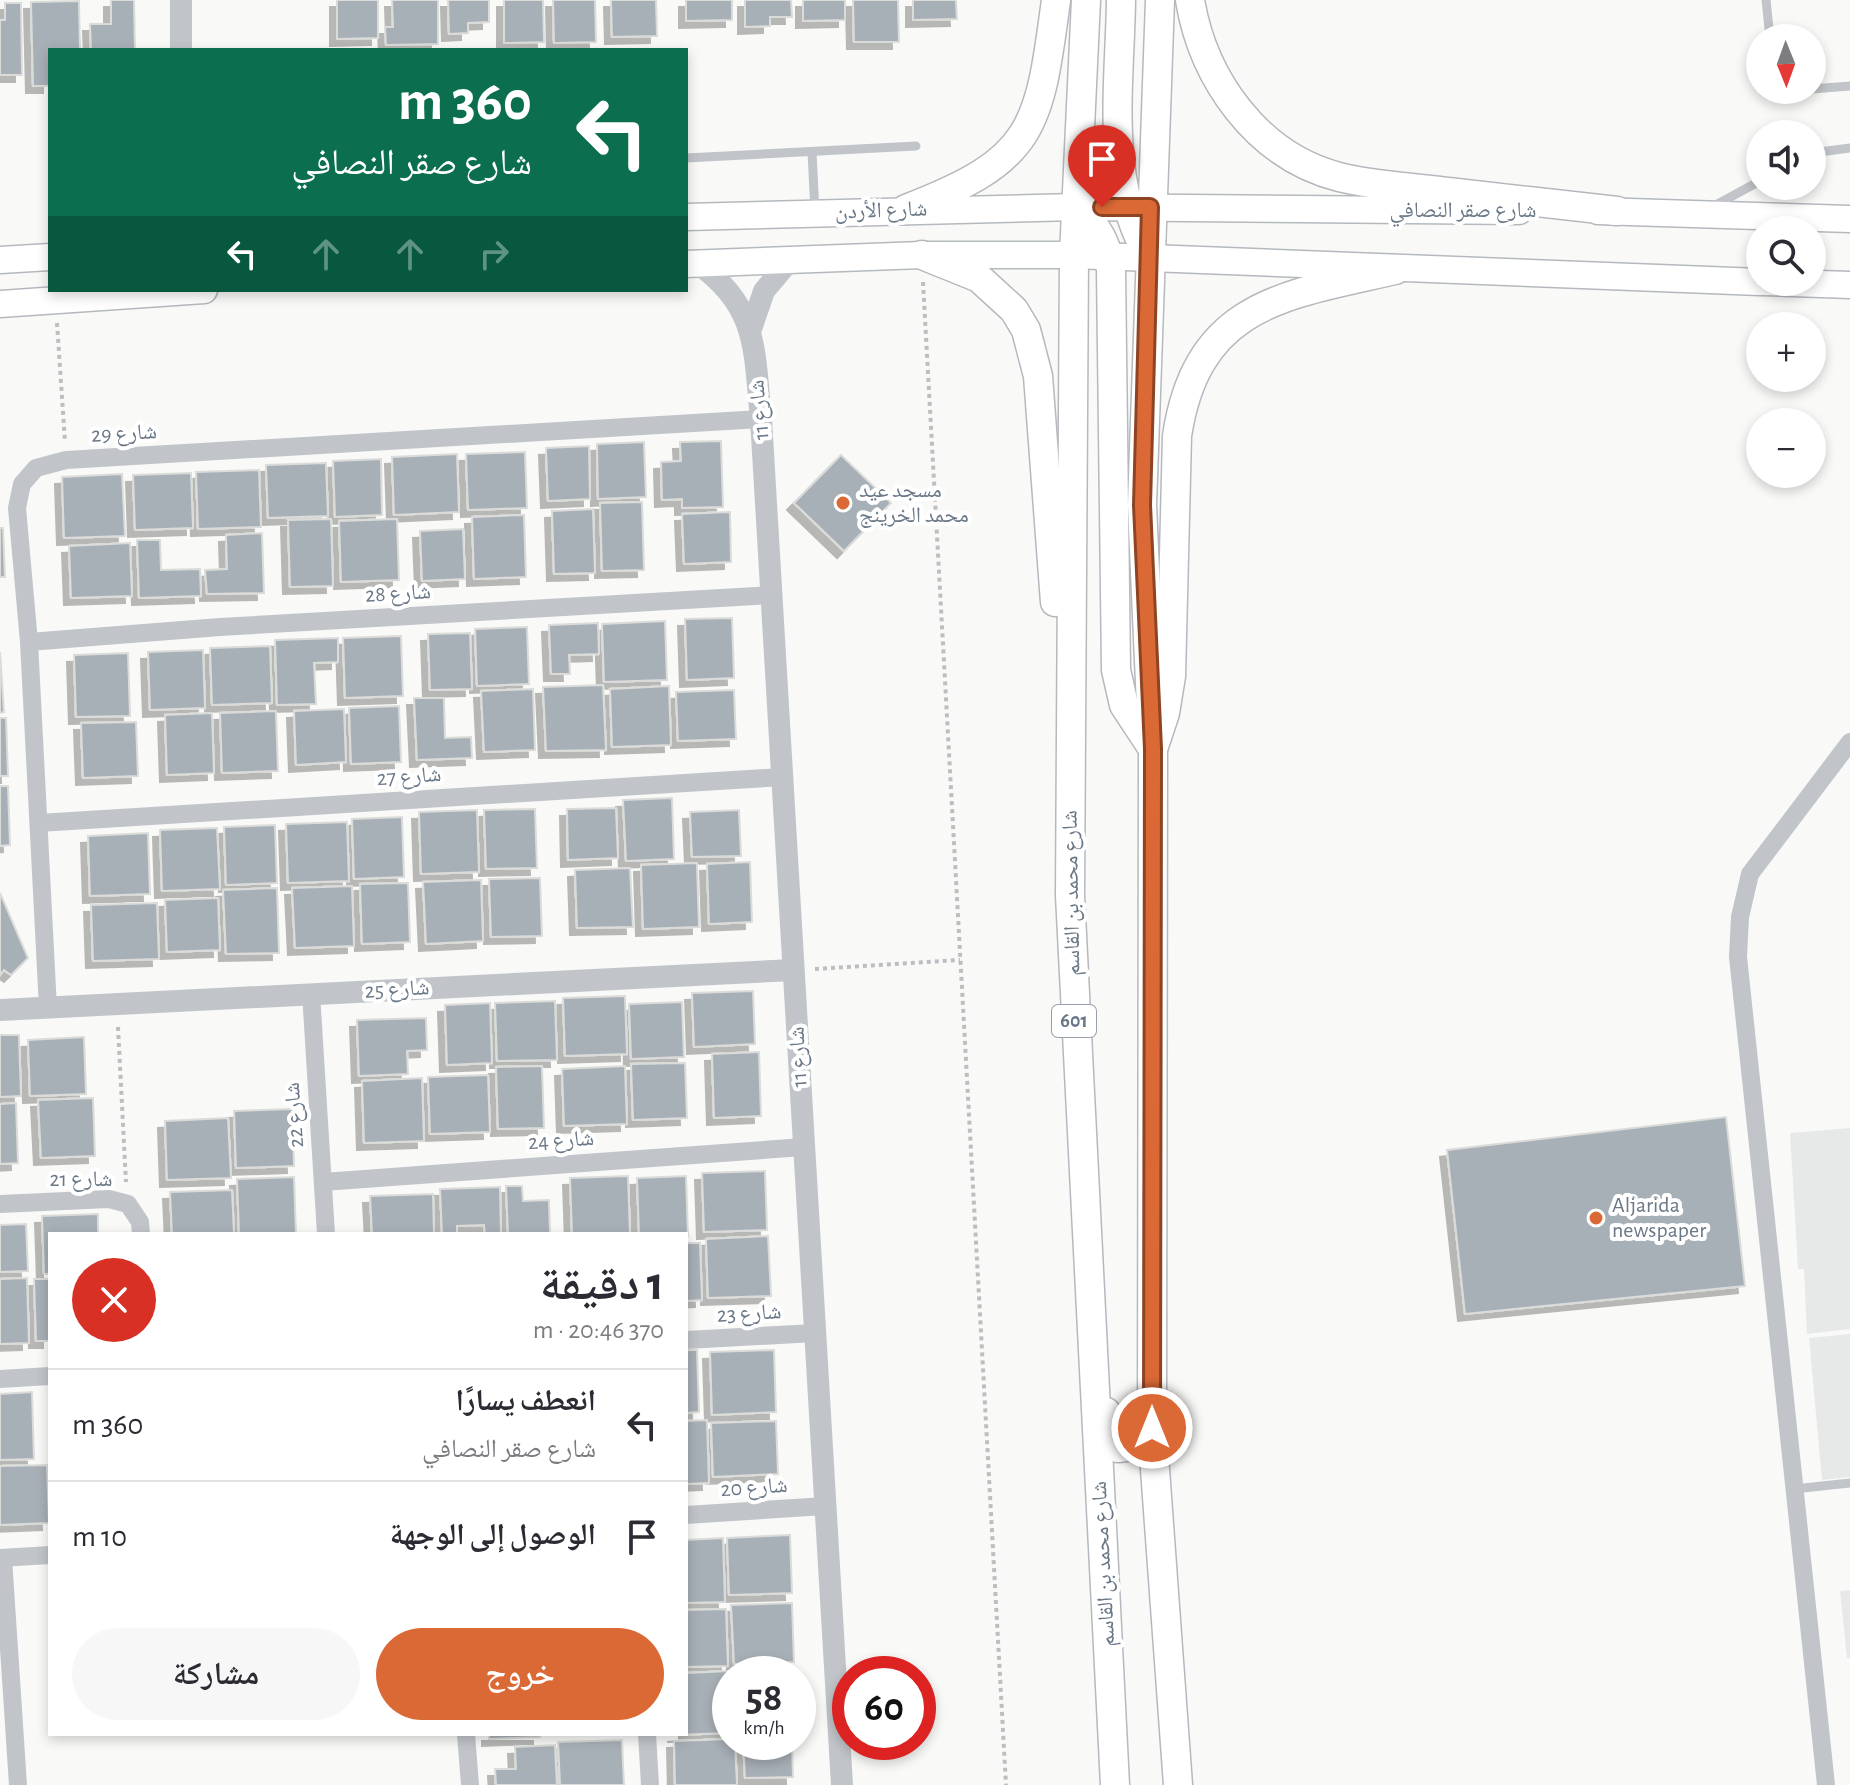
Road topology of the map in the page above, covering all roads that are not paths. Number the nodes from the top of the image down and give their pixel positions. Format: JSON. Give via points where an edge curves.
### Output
{"nodes":[{"id":1,"x":181,"y":0,"type":"edge"},
{"id":2,"x":1056,"y":0,"type":"edge"},
{"id":3,"x":1086,"y":0,"type":"edge"},
{"id":4,"x":1121,"y":0,"type":"edge"},
{"id":5,"x":1160,"y":0,"type":"edge"},
{"id":6,"x":1190,"y":0,"type":"edge"},
{"id":7,"x":1766,"y":0,"type":"edge"},
{"id":8,"x":1769,"y":24,"type":"edge"},
{"id":9,"x":181,"y":48,"type":"edge"},
{"id":10,"x":1850,"y":86,"type":"edge"},
{"id":11,"x":1826,"y":88,"type":"edge"},
{"id":12,"x":916,"y":146,"type":"dead end"},
{"id":13,"x":1850,"y":148,"type":"edge"},
{"id":14,"x":1826,"y":151,"type":"edge"},
{"id":15,"x":812,"y":152,"type":"junction"},
{"id":16,"x":688,"y":158,"type":"edge"},
{"id":17,"x":1746,"y":189,"type":"edge"},
{"id":18,"x":1076,"y":207,"type":"junction"},
{"id":19,"x":1139,"y":207,"type":"junction"},
{"id":20,"x":906,"y":209,"type":"junction"},
{"id":21,"x":1617,"y":211,"type":"junction"},
{"id":22,"x":815,"y":212,"type":"junction"},
{"id":23,"x":1699,"y":214,"type":"junction"},
{"id":24,"x":688,"y":217,"type":"edge"},
{"id":25,"x":1850,"y":219,"type":"edge"},
{"id":26,"x":922,"y":255,"type":"junction"},
{"id":27,"x":1074,"y":255,"type":"junction"},
{"id":28,"x":1109,"y":256,"type":"junction"},
{"id":29,"x":48,"y":257,"type":"edge"},
{"id":30,"x":1149,"y":257,"type":"junction"},
{"id":31,"x":0,"y":260,"type":"edge"},
{"id":32,"x":790,"y":260,"type":"junction"},
{"id":33,"x":692,"y":264,"type":"edge"},
{"id":34,"x":1395,"y":270,"type":"junction"},
{"id":35,"x":1746,"y":281,"type":"edge"},
{"id":36,"x":1826,"y":284,"type":"edge"},
{"id":37,"x":1850,"y":285,"type":"edge"},
{"id":38,"x":177,"y":292,"type":"edge"},
{"id":39,"x":0,"y":304,"type":"edge"},
{"id":40,"x":751,"y":329,"type":"junction"},
{"id":41,"x":761,"y":419,"type":"junction"},
{"id":42,"x":771,"y":595,"type":"junction"},
{"id":43,"x":29,"y":642,"type":"junction"},
{"id":44,"x":1070,"y":713,"type":"junction"},
{"id":45,"x":1850,"y":742,"type":"edge"},
{"id":46,"x":1153,"y":749,"type":"junction"},
{"id":47,"x":782,"y":777,"type":"junction"},
{"id":48,"x":39,"y":823,"type":"junction"},
{"id":49,"x":793,"y":970,"type":"junction"},
{"id":50,"x":311,"y":993,"type":"junction"},
{"id":51,"x":1073,"y":999,"type":"junction"},
{"id":52,"x":48,"y":1008,"type":"junction"},
{"id":53,"x":0,"y":1010,"type":"edge"},
{"id":54,"x":804,"y":1147,"type":"junction"},
{"id":55,"x":323,"y":1182,"type":"junction"},
{"id":56,"x":0,"y":1204,"type":"edge"},
{"id":57,"x":141,"y":1232,"type":"edge"},
{"id":58,"x":326,"y":1232,"type":"edge"},
{"id":59,"x":815,"y":1333,"type":"junction"},
{"id":60,"x":688,"y":1340,"type":"edge"},
{"id":61,"x":48,"y":1376,"type":"edge"},
{"id":62,"x":0,"y":1379,"type":"edge"},
{"id":63,"x":1152,"y":1428,"type":"junction"},
{"id":64,"x":1850,"y":1483,"type":"edge"},
{"id":65,"x":1794,"y":1489,"type":"junction"},
{"id":66,"x":825,"y":1506,"type":"junction"},
{"id":67,"x":688,"y":1515,"type":"edge"},
{"id":68,"x":48,"y":1555,"type":"edge"},
{"id":69,"x":2,"y":1558,"type":"edge"},
{"id":70,"x":466,"y":1736,"type":"edge"},
{"id":71,"x":647,"y":1736,"type":"edge"},
{"id":72,"x":8,"y":1764,"type":"edge"},
{"id":73,"x":18,"y":1785,"type":"edge"},
{"id":74,"x":470,"y":1785,"type":"edge"},
{"id":75,"x":650,"y":1785,"type":"edge"},
{"id":76,"x":842,"y":1785,"type":"edge"},
{"id":77,"x":1115,"y":1785,"type":"edge"},
{"id":78,"x":1179,"y":1785,"type":"edge"},
{"id":79,"x":1826,"y":1785,"type":"edge"}],
"edges":[{"from":1,"to":9,"type":"street"},
{"from":2,"to":20,"type":"main road","via":[[1044,90],[1025,133],[973,182]]},
{"from":3,"to":18,"type":"main road","name":"شارع محمد بن القاسم","number":"601"},
{"from":4,"to":19,"type":"main road","via":[[1120,157]]},
{"from":5,"to":19,"type":"main road"},
{"from":6,"to":21,"type":"main road","via":[[1201,45],[1227,94],[1259,133],[1310,167],[1376,184]]},
{"from":7,"to":8,"type":"lane"},
{"from":10,"to":11,"type":"lane"},
{"from":12,"to":15,"type":"lane"},
{"from":13,"to":14,"type":"lane"},
{"from":15,"to":16,"type":"lane"},
{"from":15,"to":22,"type":"lane"},
{"from":17,"to":23,"type":"lane"},
{"from":18,"to":19,"type":"main road","name":"شارع صقر النصافي"},
{"from":18,"to":20,"type":"main road","name":"شارع الأردن"},
{"from":18,"to":27,"type":"main road","name":"شارع محمد بن القاسم","number":"601"},
{"from":18,"to":28,"type":"main road","via":[[1092,220]]},
{"from":19,"to":21,"type":"main road","name":"شارع صقر النصافي"},
{"from":19,"to":30,"type":"main road"},
{"from":20,"to":22,"type":"main road","name":"شارع الأردن"},
{"from":21,"to":23,"type":"main road","name":"شارع صقر النصافي"},
{"from":22,"to":24,"type":"main road","name":"شارع الأردن"},
{"from":23,"to":25,"type":"main road","name":"شارع صقر النصافي"},
{"from":26,"to":27,"type":"main road","name":"شارع الأردن"},
{"from":26,"to":32,"type":"main road","name":"شارع الأردن"},
{"from":26,"to":44,"type":"main road","via":[[958,267],[998,292],[1014,310],[1034,353],[1059,645]]},
{"from":27,"to":28,"type":"main road"},
{"from":27,"to":44,"type":"main road","name":"شارع محمد بن القاسم","number":"601"},
{"from":28,"to":30,"type":"main road"},
{"from":28,"to":46,"type":"main road","via":[[1116,670],[1124,705]]},
{"from":29,"to":31,"type":"main road"},
{"from":30,"to":34,"type":"main road"},
{"from":30,"to":46,"type":"main road","via":[[1142,505]]},
{"from":32,"to":33,"type":"main road","name":"شارع الأردن"},
{"from":32,"to":40,"type":"street","name":"شارع 11","via":[[764,291]]},
{"from":33,"to":40,"type":"street","name":"شارع 11","via":[[731,292]]},
{"from":34,"to":35,"type":"main road"},
{"from":34,"to":46,"type":"main road","via":[[1279,298],[1252,311],[1207,351],[1192,378],[1177,436],[1169,695]]},
{"from":36,"to":37,"type":"main road"},
{"from":38,"to":39,"type":"main road"},
{"from":40,"to":41,"type":"street","name":"شارع 11"},
{"from":41,"to":42,"type":"street","name":"شارع 11"},
{"from":41,"to":43,"type":"street","name":"شارع 29","via":[[66,460],[36,468],[22,484],[17,508]]},
{"from":42,"to":43,"type":"street","name":"شارع 28"},
{"from":42,"to":47,"type":"street","name":"شارع 11"},
{"from":43,"to":48,"type":"street","name":"شارع 29"},
{"from":44,"to":51,"type":"main road","name":"شارع محمد بن القاسم","number":"601"},
{"from":45,"to":65,"type":"street","via":[[1750,874],[1740,917],[1738,957]]},
{"from":46,"to":63,"type":"main road"},
{"from":47,"to":48,"type":"street","name":"شارع 27"},
{"from":47,"to":49,"type":"street","name":"شارع 11"},
{"from":48,"to":52,"type":"street","name":"شارع 29"},
{"from":49,"to":50,"type":"street","name":"شارع 25"},
{"from":49,"to":54,"type":"street","name":"شارع 11"},
{"from":50,"to":52,"type":"street","name":"شارع 25"},
{"from":50,"to":55,"type":"street","name":"شارع 22"},
{"from":51,"to":63,"type":"main road","via":[[1089,1043],[1097,1089],[1107,1435],[1127,1450]]},
{"from":51,"to":77,"type":"main road","name":"شارع محمد بن القاسم","number":"601"},
{"from":52,"to":53,"type":"street","name":"شارع 25"},
{"from":54,"to":55,"type":"street","name":"شارع 24"},
{"from":54,"to":59,"type":"street","name":"شارع 11"},
{"from":55,"to":58,"type":"street","name":"شارع 22"},
{"from":56,"to":57,"type":"street","name":"شارع 21","via":[[109,1199],[128,1204]]},
{"from":59,"to":60,"type":"street","name":"شارع 23"},
{"from":59,"to":66,"type":"street","name":"شارع 11"},
{"from":61,"to":62,"type":"street"},
{"from":63,"to":78,"type":"main road"},
{"from":64,"to":65,"type":"lane"},
{"from":65,"to":79,"type":"street"},
{"from":66,"to":67,"type":"street","name":"شارع 20"},
{"from":66,"to":76,"type":"street","name":"شارع 11"},
{"from":68,"to":69,"type":"street"},
{"from":69,"to":72,"type":"street"},
{"from":70,"to":74,"type":"street"},
{"from":71,"to":75,"type":"street"},
{"from":72,"to":73,"type":"street"}]}
